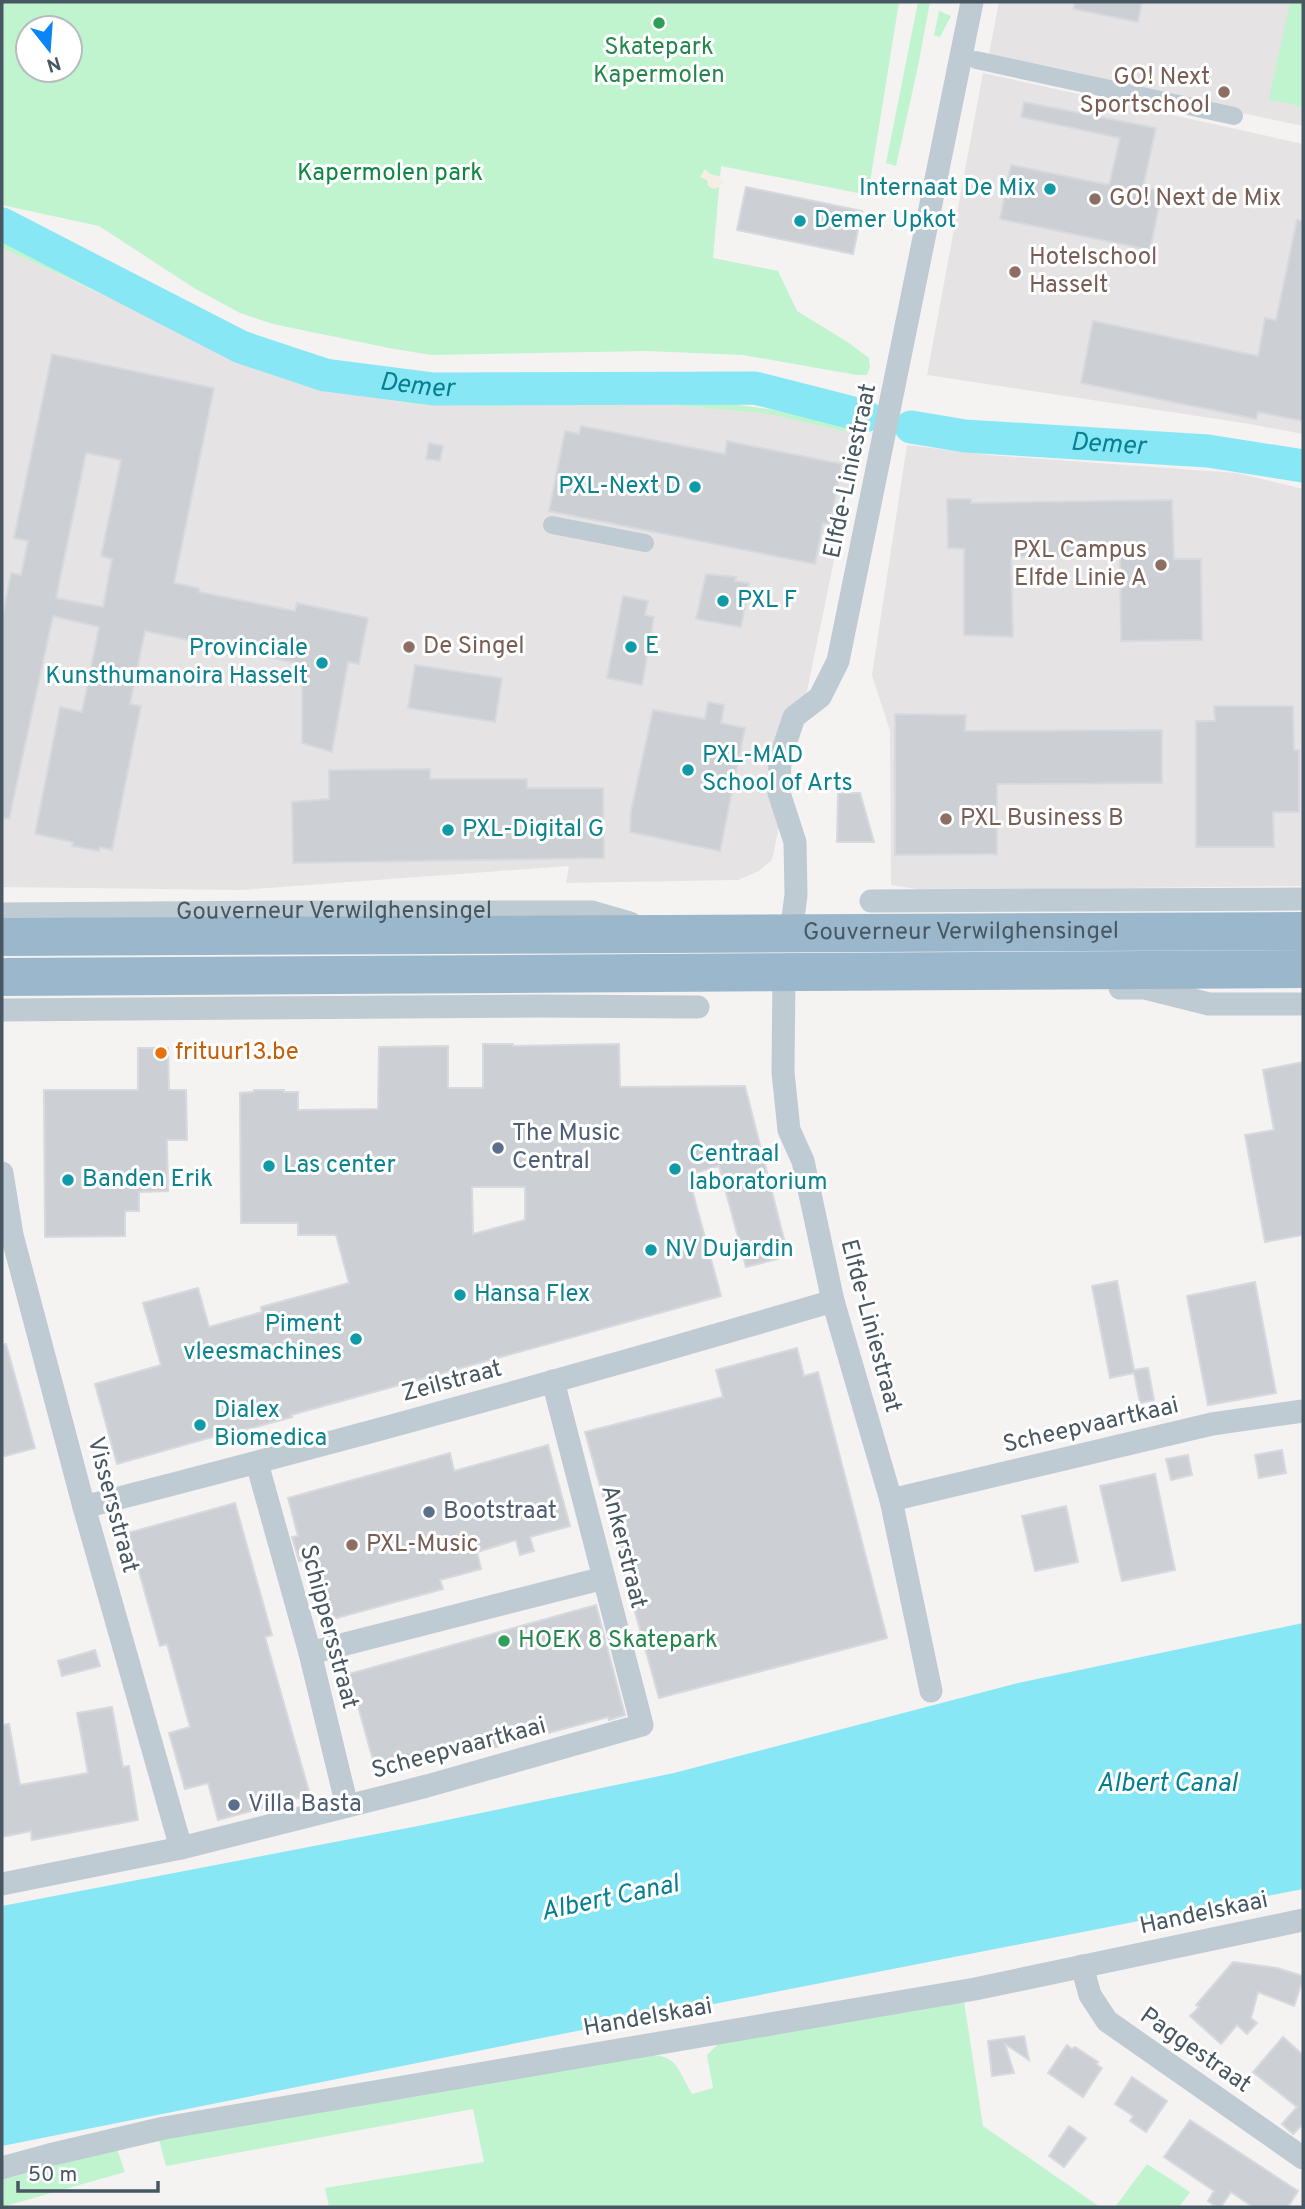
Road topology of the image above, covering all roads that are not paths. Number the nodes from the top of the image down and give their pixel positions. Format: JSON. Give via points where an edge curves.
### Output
{"nodes":[{"id":1,"x":972,"y":2,"type":"edge"},
{"id":2,"x":976,"y":60,"type":"dead end"},
{"id":3,"x":1234,"y":116,"type":"dead end"},
{"id":4,"x":552,"y":525,"type":"dead end"},
{"id":5,"x":645,"y":543,"type":"dead end"},
{"id":6,"x":871,"y":901,"type":"dead end"},
{"id":7,"x":1300,"y":910,"type":"edge"},
{"id":8,"x":2,"y":914,"type":"edge"},
{"id":9,"x":790,"y":933,"type":"junction"},
{"id":10,"x":664,"y":934,"type":"junction"},
{"id":11,"x":2,"y":937,"type":"edge"},
{"id":12,"x":1303,"y":969,"type":"edge"},
{"id":13,"x":607,"y":973,"type":"junction"},
{"id":14,"x":918,"y":973,"type":"junction"},
{"id":15,"x":784,"y":974,"type":"junction"},
{"id":16,"x":2,"y":977,"type":"edge"},
{"id":17,"x":1303,"y":1003,"type":"edge"},
{"id":18,"x":537,"y":1006,"type":"junction"},
{"id":19,"x":698,"y":1007,"type":"dead end"},
{"id":20,"x":2,"y":1010,"type":"edge"},
{"id":21,"x":2,"y":1173,"type":"edge"},
{"id":22,"x":833,"y":1301,"type":"junction"},
{"id":23,"x":553,"y":1381,"type":"junction"},
{"id":24,"x":1303,"y":1411,"type":"edge"},
{"id":25,"x":257,"y":1463,"type":"junction"},
{"id":26,"x":891,"y":1500,"type":"junction"},
{"id":27,"x":84,"y":1507,"type":"junction"},
{"id":28,"x":604,"y":1578,"type":"junction"},
{"id":29,"x":310,"y":1653,"type":"junction"},
{"id":30,"x":931,"y":1691,"type":"dead end"},
{"id":31,"x":642,"y":1725,"type":"joint"},
{"id":32,"x":347,"y":1806,"type":"junction"},
{"id":33,"x":181,"y":1848,"type":"junction"},
{"id":34,"x":2,"y":1884,"type":"edge"},
{"id":35,"x":1303,"y":1920,"type":"edge"},
{"id":36,"x":1082,"y":1966,"type":"junction"},
{"id":37,"x":1303,"y":2158,"type":"edge"},
{"id":38,"x":2,"y":2168,"type":"edge"}],
"edges":[{"from":1,"to":9,"type":"street","name":"Elfde-Liniestraat","via":[[838,661],[820,697],[794,717],[779,759],[779,793],[796,842]]},
{"from":2,"to":3,"type":"street"},
{"from":4,"to":5,"type":"street"},
{"from":6,"to":7,"type":"street","name":"Gouverneur Verwilghensingel"},
{"from":7,"to":9,"type":"highway","name":"Gouverneur Verwilghensingel","via":[[1258,931]]},
{"from":8,"to":10,"type":"street","name":"Gouverneur Verwilghensingel","via":[[592,912]]},
{"from":9,"to":10,"type":"highway","name":"Gouverneur Verwilghensingel"},
{"from":9,"to":15,"type":"highway"},
{"from":10,"to":11,"type":"highway","name":"Gouverneur Verwilghensingel"},
{"from":12,"to":14,"type":"highway","name":"Gouverneur Verwilghensingel"},
{"from":13,"to":15,"type":"highway","name":"Gouverneur Verwilghensingel"},
{"from":13,"to":16,"type":"highway","name":"Gouverneur Verwilghensingel"},
{"from":13,"to":18,"type":"street","name":"Gouverneur Verwilghensingel"},
{"from":14,"to":15,"type":"highway","name":"Gouverneur Verwilghensingel"},
{"from":14,"to":17,"type":"street","name":"Gouverneur Verwilghensingel","via":[[945,988],[1146,988],[1209,1004]]},
{"from":15,"to":22,"type":"street","name":"Elfde-Liniestraat","via":[[783,1072],[789,1130],[803,1161]]},
{"from":18,"to":19,"type":"street","name":"Gouverneur Verwilghensingel"},
{"from":18,"to":20,"type":"street","name":"Gouverneur Verwilghensingel"},
{"from":21,"to":27,"type":"street","name":"Vissersstraat","via":[[12,1235]]},
{"from":22,"to":23,"type":"street","name":"Zeilstraat"},
{"from":22,"to":26,"type":"street","name":"Elfde-Liniestraat"},
{"from":23,"to":25,"type":"street","name":"Zeilstraat"},
{"from":23,"to":28,"type":"street","name":"Ankerstraat"},
{"from":24,"to":26,"type":"street","name":"Scheepvaartkaai","via":[[1212,1424]]},
{"from":25,"to":27,"type":"street","name":"Zeilstraat"},
{"from":25,"to":29,"type":"street","name":"Schippersstraat"},
{"from":26,"to":30,"type":"street","name":"Elfde-Liniestraat"},
{"from":27,"to":33,"type":"street","name":"Vissersstraat"},
{"from":28,"to":29,"type":"street"},
{"from":28,"to":31,"type":"street","name":"Ankerstraat"},
{"from":29,"to":32,"type":"street","name":"Schippersstraat"},
{"from":31,"to":32,"type":"street","name":"Scheepvaartkaai"},
{"from":32,"to":33,"type":"street","name":"Scheepvaartkaai"},
{"from":33,"to":34,"type":"street","name":"Scheepvaartkaai"},
{"from":35,"to":36,"type":"street","name":"Handelskaai"},
{"from":36,"to":37,"type":"street","name":"Paggestraat","via":[[1090,1995],[1107,2021]]},
{"from":36,"to":38,"type":"street","name":"Handelskaai","via":[[975,1989],[164,2128]]}]}
